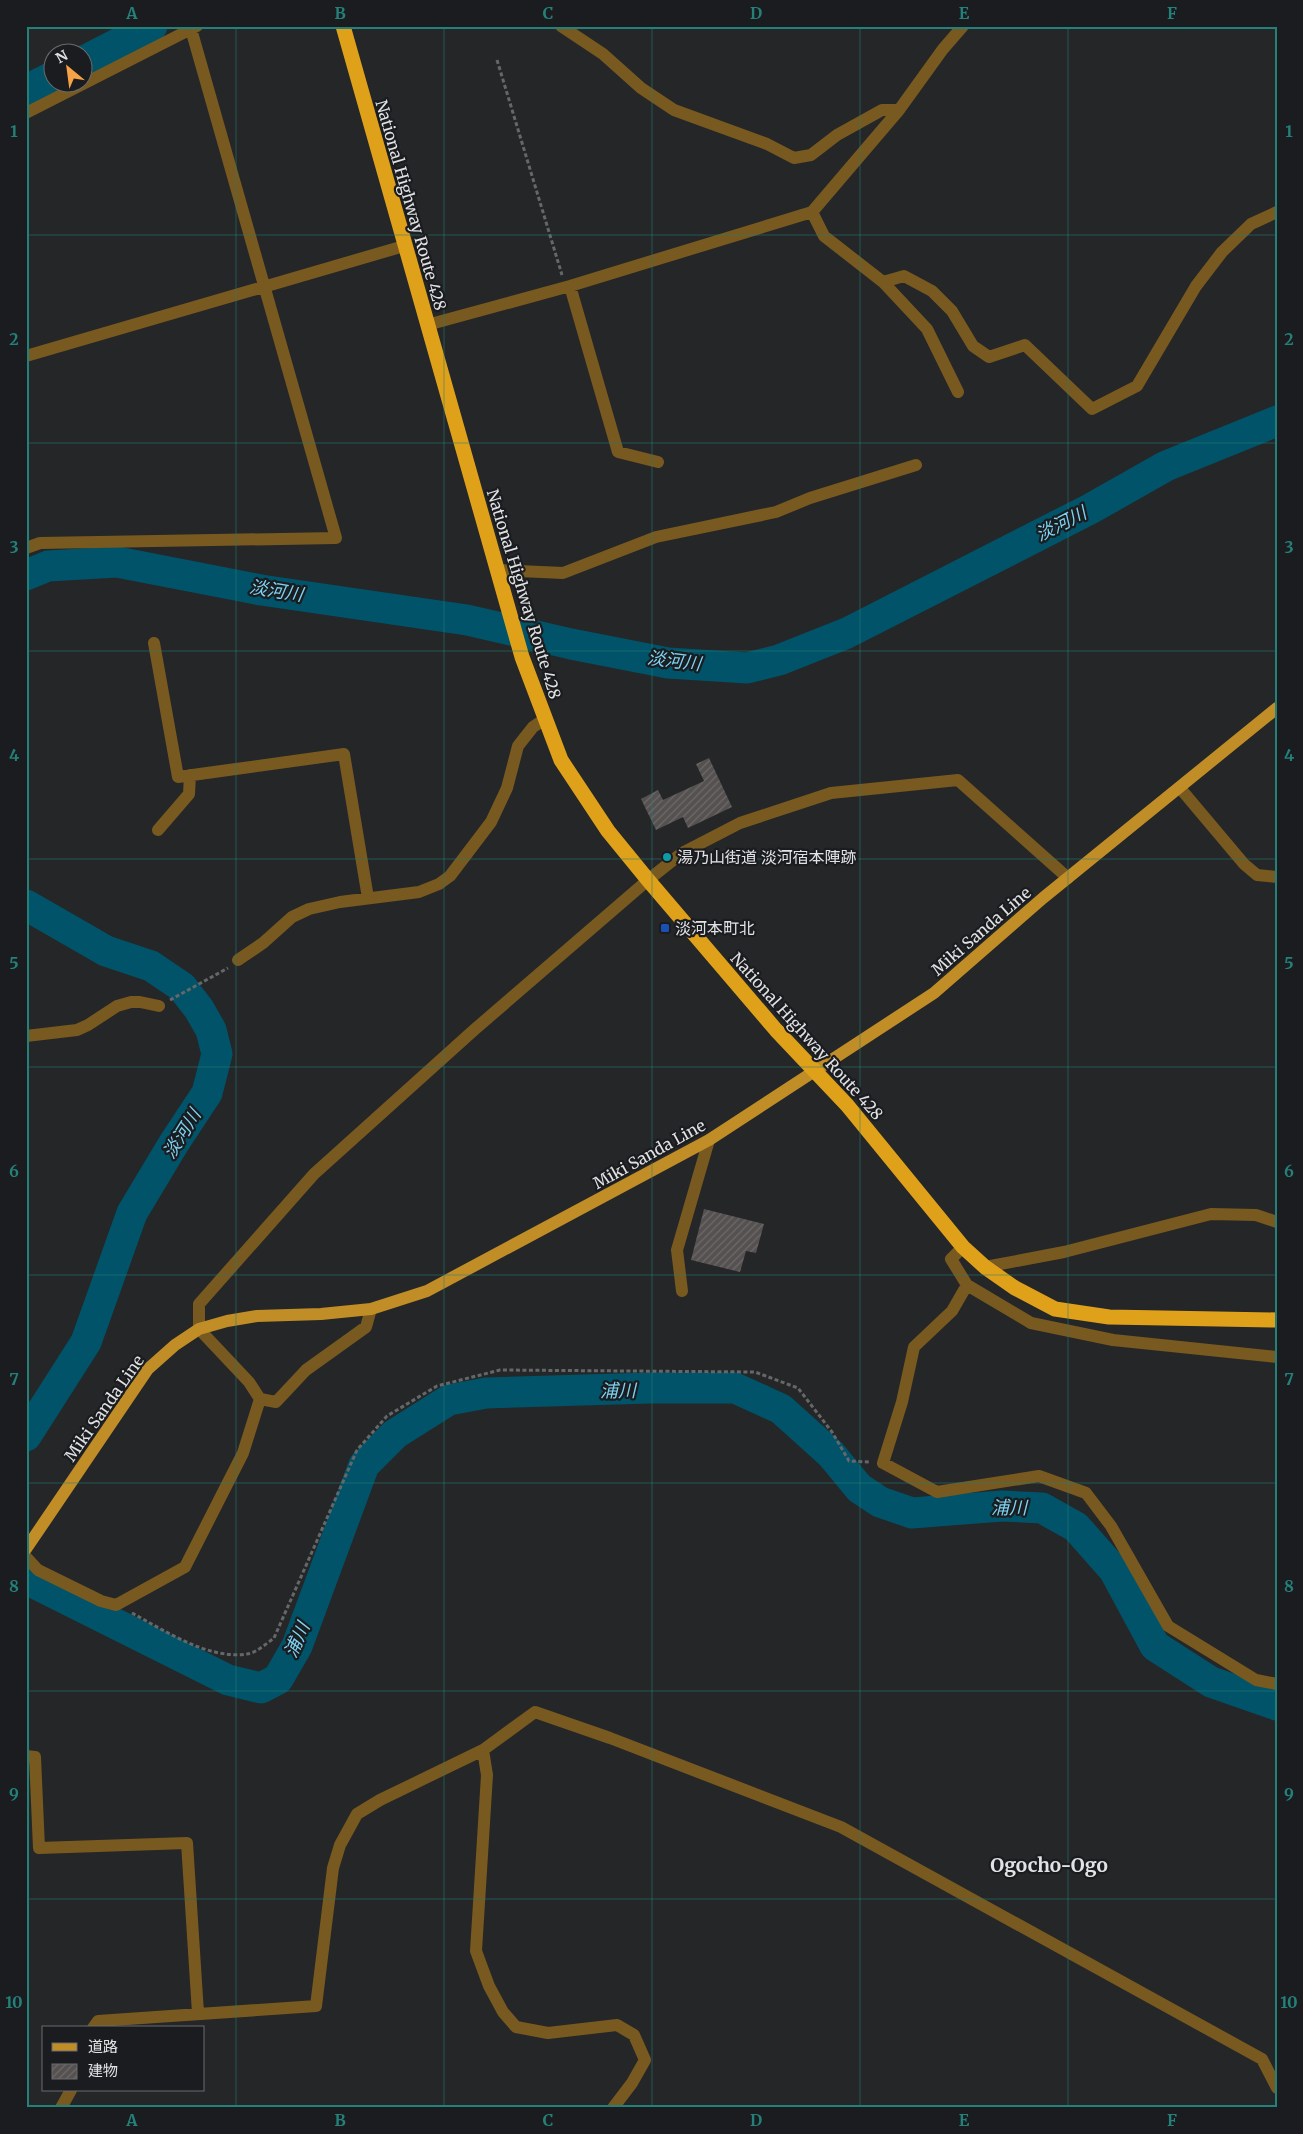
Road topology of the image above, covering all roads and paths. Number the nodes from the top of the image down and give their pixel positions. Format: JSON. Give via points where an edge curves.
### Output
{"nodes":[{"id":1,"x":343,"y":26,"type":"edge"},
{"id":2,"x":561,"y":26,"type":"edge"},
{"id":3,"x":963,"y":26,"type":"edge"},
{"id":4,"x":194,"y":28,"type":"edge"},
{"id":5,"x":497,"y":60,"type":"dead end"},
{"id":6,"x":899,"y":110,"type":"junction"},
{"id":7,"x":26,"y":113,"type":"edge"},
{"id":8,"x":812,"y":212,"type":"junction"},
{"id":9,"x":1277,"y":212,"type":"edge"},
{"id":10,"x":404,"y":246,"type":"junction"},
{"id":11,"x":883,"y":282,"type":"junction"},
{"id":12,"x":264,"y":286,"type":"junction"},
{"id":13,"x":568,"y":286,"type":"junction"},
{"id":14,"x":427,"y":325,"type":"junction"},
{"id":15,"x":26,"y":356,"type":"edge"},
{"id":16,"x":958,"y":392,"type":"dead end"},
{"id":17,"x":658,"y":462,"type":"dead end"},
{"id":18,"x":916,"y":465,"type":"dead end"},
{"id":19,"x":26,"y":548,"type":"edge"},
{"id":20,"x":499,"y":574,"type":"junction"},
{"id":21,"x":154,"y":643,"type":"dead end"},
{"id":22,"x":1277,"y":708,"type":"edge"},
{"id":23,"x":545,"y":720,"type":"junction"},
{"id":24,"x":190,"y":775,"type":"junction"},
{"id":25,"x":1180,"y":788,"type":"junction"},
{"id":26,"x":158,"y":830,"type":"dead end"},
{"id":27,"x":1277,"y":877,"type":"edge"},
{"id":28,"x":1068,"y":878,"type":"junction"},
{"id":29,"x":648,"y":880,"type":"junction"},
{"id":30,"x":368,"y":898,"type":"junction"},
{"id":31,"x":238,"y":960,"type":"joint"},
{"id":32,"x":159,"y":1006,"type":"joint"},
{"id":33,"x":26,"y":1036,"type":"edge"},
{"id":34,"x":814,"y":1072,"type":"junction"},
{"id":35,"x":709,"y":1140,"type":"junction"},
{"id":36,"x":1277,"y":1222,"type":"edge"},
{"id":37,"x":963,"y":1247,"type":"junction"},
{"id":38,"x":985,"y":1267,"type":"junction"},
{"id":39,"x":967,"y":1285,"type":"junction"},
{"id":40,"x":682,"y":1291,"type":"dead end"},
{"id":41,"x":371,"y":1308,"type":"junction"},
{"id":42,"x":1277,"y":1320,"type":"edge"},
{"id":43,"x":199,"y":1329,"type":"junction"},
{"id":44,"x":1277,"y":1357,"type":"edge"},
{"id":45,"x":260,"y":1399,"type":"junction"},
{"id":46,"x":883,"y":1463,"type":"junction"},
{"id":47,"x":26,"y":1549,"type":"edge"},
{"id":48,"x":26,"y":1557,"type":"edge"},
{"id":49,"x":116,"y":1605,"type":"junction"},
{"id":50,"x":1277,"y":1684,"type":"edge"},
{"id":51,"x":483,"y":1750,"type":"junction"},
{"id":52,"x":26,"y":1756,"type":"edge"},
{"id":53,"x":198,"y":2013,"type":"junction"},
{"id":54,"x":94,"y":2026,"type":"edge"},
{"id":55,"x":1277,"y":2088,"type":"edge"},
{"id":56,"x":70,"y":2092,"type":"edge"},
{"id":57,"x":61,"y":2108,"type":"edge"},
{"id":58,"x":613,"y":2108,"type":"edge"}],
"edges":[{"from":1,"to":10,"type":"highway","name":"National Highway Route 428"},
{"from":2,"to":6,"type":"street","via":[[603,54],[641,88],[674,110],[767,144],[794,158],[811,155],[837,135],[882,110]]},
{"from":3,"to":6,"type":"street"},
{"from":4,"to":7,"type":"street"},
{"from":4,"to":12,"type":"street"},
{"from":5,"to":13,"type":"path"},
{"from":6,"to":8,"type":"street"},
{"from":8,"to":11,"type":"street","via":[[824,236]]},
{"from":8,"to":13,"type":"street"},
{"from":9,"to":11,"type":"street","via":[[1251,224],[1222,252],[1196,286],[1137,386],[1092,410],[1025,346],[989,358],[973,346],[952,311],[932,291],[904,276]]},
{"from":10,"to":12,"type":"street"},
{"from":10,"to":14,"type":"highway","name":"National Highway Route 428"},
{"from":11,"to":16,"type":"street","via":[[927,330]]},
{"from":12,"to":15,"type":"street"},
{"from":12,"to":19,"type":"street","via":[[336,538],[40,543]]},
{"from":13,"to":14,"type":"street"},
{"from":13,"to":17,"type":"street","via":[[618,452]]},
{"from":14,"to":20,"type":"highway","name":"National Highway Route 428"},
{"from":18,"to":20,"type":"street","via":[[776,512],[656,537],[563,573]]},
{"from":20,"to":23,"type":"highway","name":"National Highway Route 428","via":[[522,657]]},
{"from":21,"to":24,"type":"street","via":[[178,777]]},
{"from":22,"to":25,"type":"main road","name":"Miki Sanda Line"},
{"from":23,"to":29,"type":"highway","name":"National Highway Route 428","via":[[561,760],[608,831]]},
{"from":23,"to":30,"type":"street","via":[[533,727],[518,746],[507,788],[491,822],[450,876],[419,892]]},
{"from":24,"to":26,"type":"street","via":[[189,794]]},
{"from":24,"to":30,"type":"street","via":[[344,754]]},
{"from":25,"to":27,"type":"street","via":[[1244,864],[1257,875]]},
{"from":25,"to":28,"type":"main road","name":"Miki Sanda Line"},
{"from":28,"to":29,"type":"street","via":[[958,780],[831,793],[740,823],[682,853]]},
{"from":28,"to":34,"type":"main road","name":"Miki Sanda Line","via":[[934,993]]},
{"from":29,"to":34,"type":"highway","name":"National Highway Route 428"},
{"from":29,"to":43,"type":"street","via":[[314,1174],[199,1304]]},
{"from":30,"to":31,"type":"street","via":[[309,909],[292,917],[264,943]]},
{"from":31,"to":32,"type":"path"},
{"from":32,"to":33,"type":"street","via":[[131,1002],[117,1006],[77,1030]]},
{"from":34,"to":35,"type":"main road","name":"Miki Sanda Line"},
{"from":34,"to":37,"type":"highway","name":"National Highway Route 428","via":[[847,1105]]},
{"from":35,"to":40,"type":"street","via":[[677,1250]]},
{"from":35,"to":41,"type":"main road","name":"Miki Sanda Line","via":[[427,1291]]},
{"from":36,"to":38,"type":"street","via":[[1256,1215],[1210,1214],[1064,1252]]},
{"from":37,"to":38,"type":"highway","name":"National Highway Route 428"},
{"from":37,"to":39,"type":"street","via":[[951,1259]]},
{"from":38,"to":42,"type":"highway","name":"National Highway Route 428","via":[[1014,1288],[1055,1309],[1109,1317]]},
{"from":39,"to":44,"type":"street","via":[[1031,1323],[1114,1340]]},
{"from":39,"to":46,"type":"street","via":[[952,1311],[914,1348]]},
{"from":41,"to":43,"type":"main road","name":"Miki Sanda Line","via":[[257,1316]]},
{"from":41,"to":45,"type":"street","via":[[366,1327],[306,1370],[276,1402]]},
{"from":43,"to":45,"type":"street","via":[[249,1382]]},
{"from":43,"to":47,"type":"main road","name":"Miki Sanda Line","via":[[148,1369]]},
{"from":45,"to":49,"type":"street","via":[[243,1453],[185,1567]]},
{"from":46,"to":49,"type":"path","via":[[849,1461],[832,1432],[798,1388],[755,1372],[500,1370],[437,1386],[386,1416],[357,1450],[274,1638],[249,1654],[215,1653]]},
{"from":46,"to":50,"type":"street","via":[[937,1492],[1039,1476],[1086,1493],[1111,1526],[1168,1626],[1256,1680]]},
{"from":48,"to":49,"type":"street","via":[[38,1570]]},
{"from":51,"to":53,"type":"street","via":[[357,1814],[340,1845],[334,1868],[316,2006]]},
{"from":51,"to":55,"type":"street","via":[[535,1712],[841,1827],[1262,2059]]},
{"from":51,"to":58,"type":"street","via":[[487,1775],[476,1951],[503,2012],[516,2026],[548,2033],[617,2025],[634,2035],[646,2060]]},
{"from":52,"to":53,"type":"street","via":[[35,1757],[40,1848],[187,1843]]},
{"from":53,"to":54,"type":"street","via":[[98,2020]]},
{"from":56,"to":57,"type":"street"}]}
